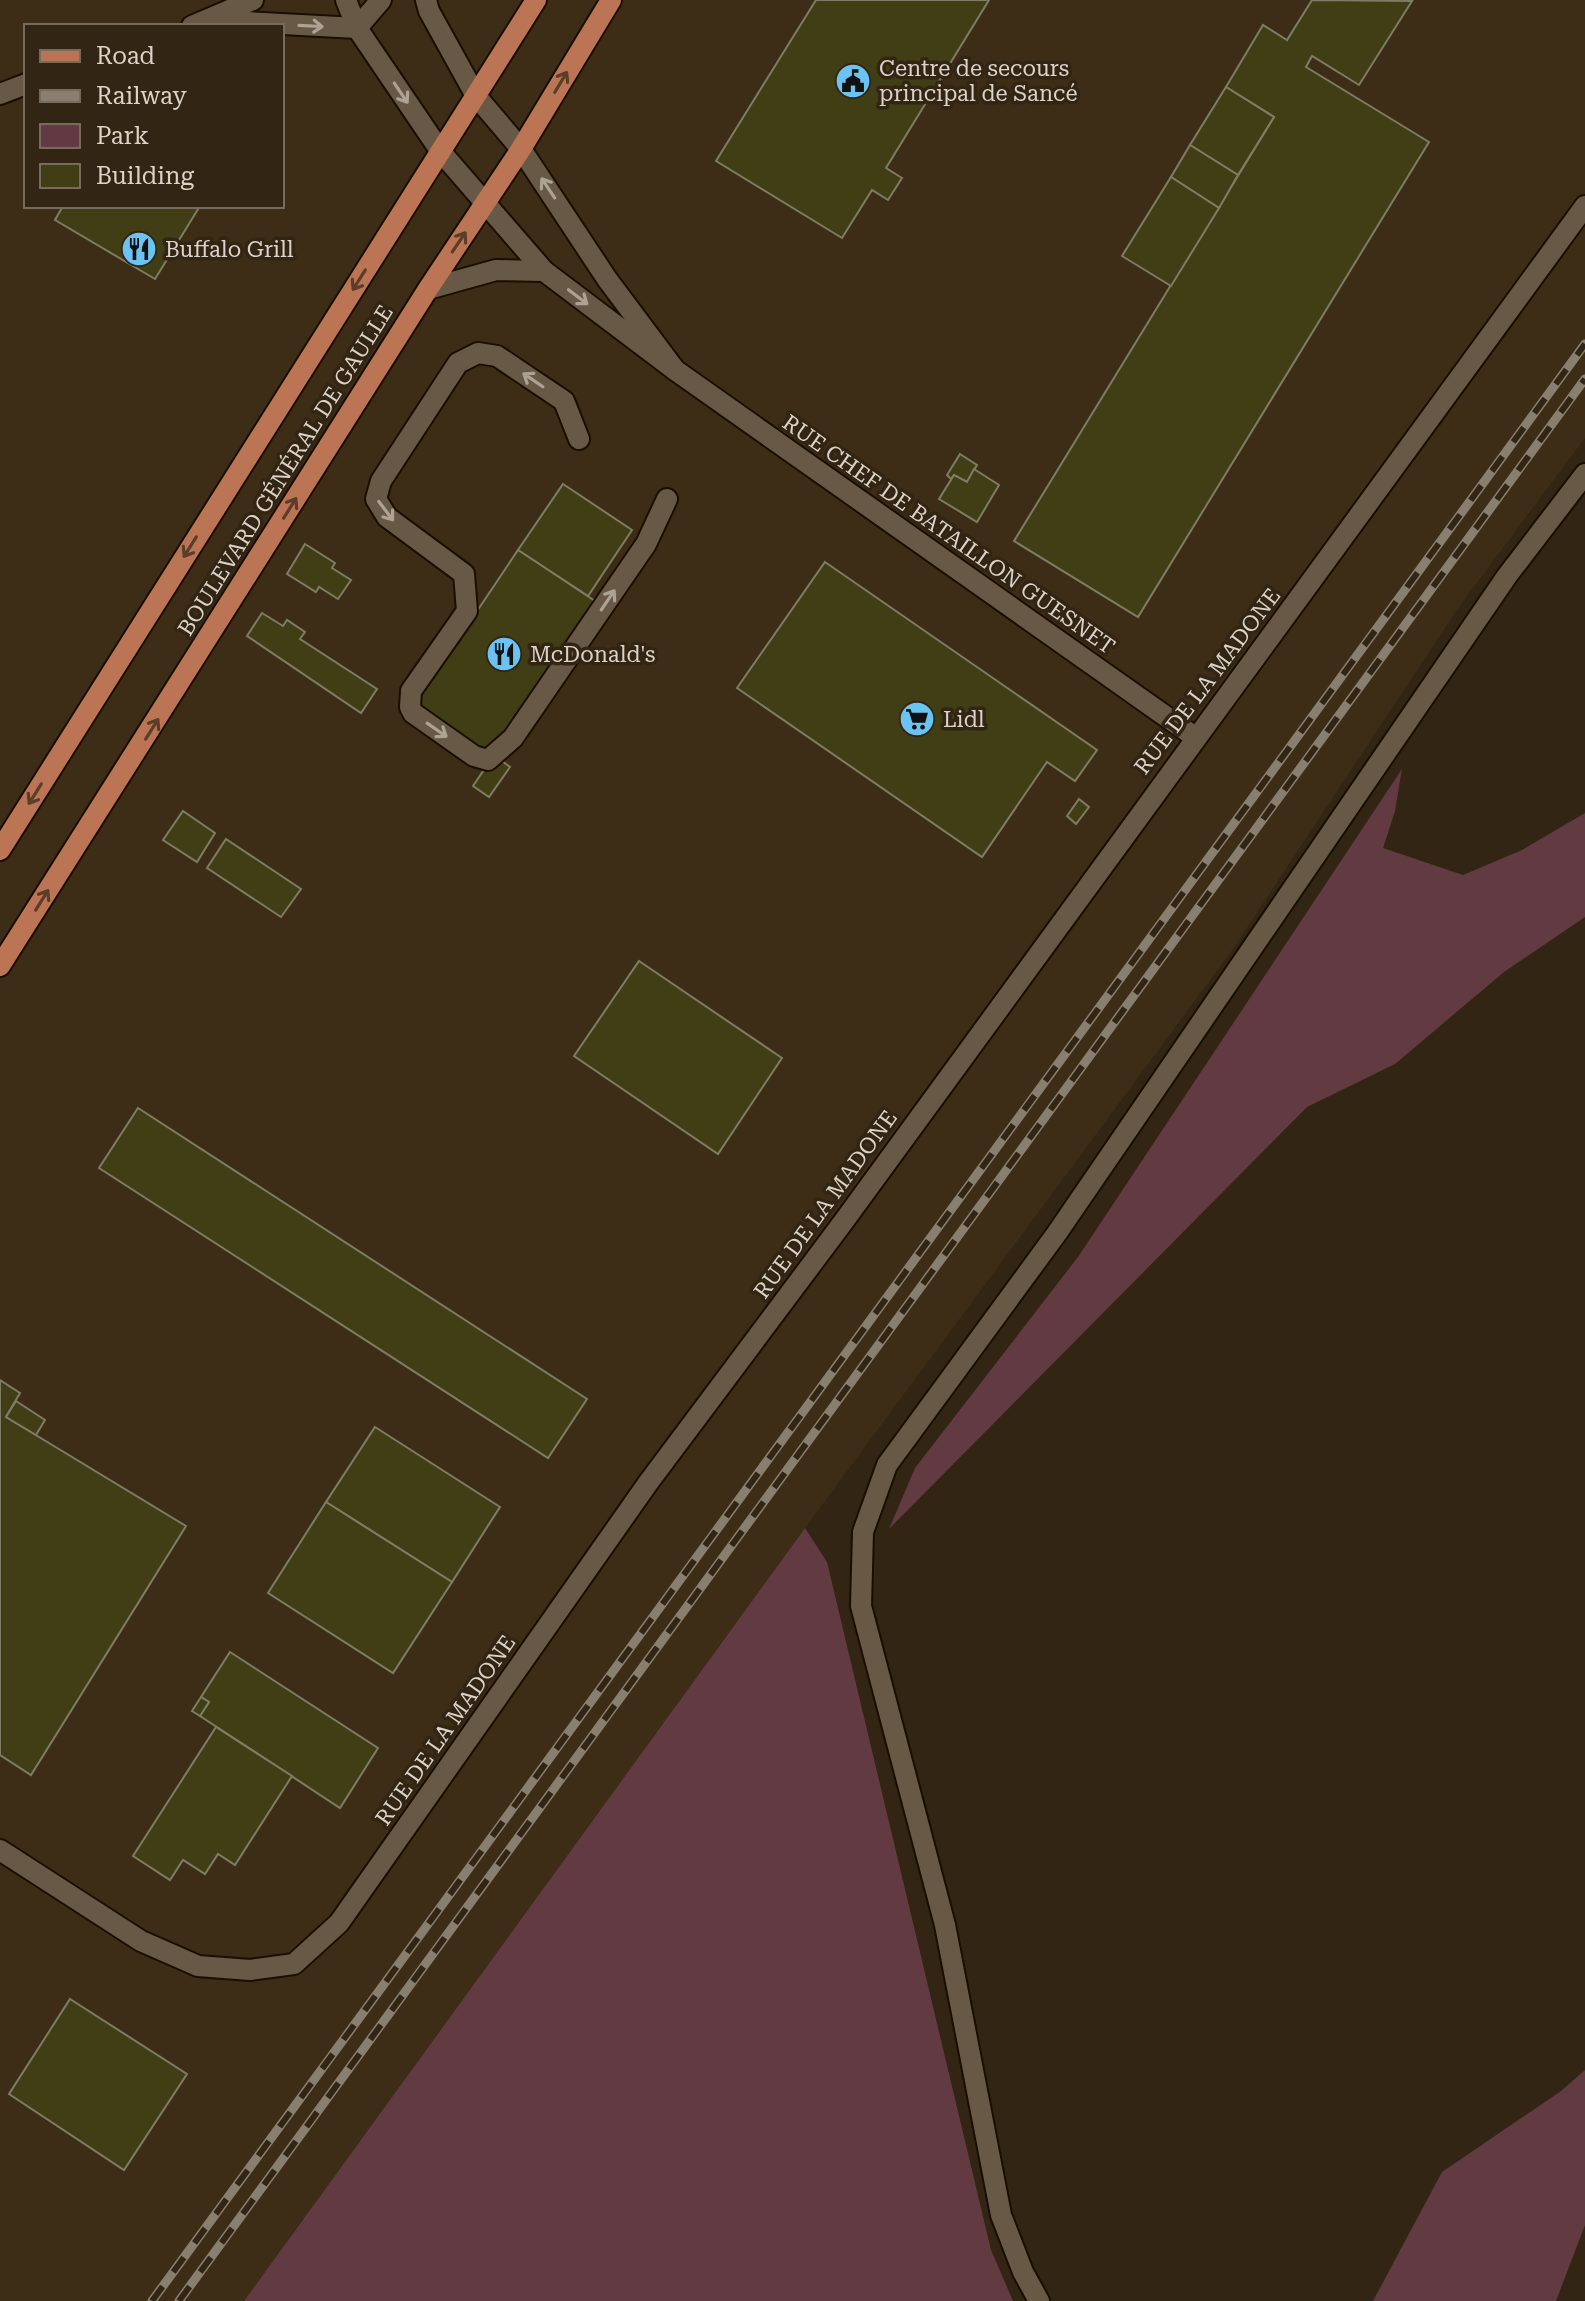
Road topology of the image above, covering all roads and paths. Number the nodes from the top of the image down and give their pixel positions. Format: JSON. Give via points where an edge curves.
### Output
{"nodes":[{"id":1,"x":252,"y":0,"type":"edge"},
{"id":2,"x":346,"y":0,"type":"edge"},
{"id":3,"x":381,"y":0,"type":"edge"},
{"id":4,"x":426,"y":0,"type":"edge"},
{"id":5,"x":536,"y":0,"type":"edge"},
{"id":6,"x":611,"y":0,"type":"edge"},
{"id":7,"x":200,"y":23,"type":"edge"},
{"id":8,"x":231,"y":24,"type":"edge"},
{"id":9,"x":284,"y":26,"type":"edge"},
{"id":10,"x":357,"y":28,"type":"junction"},
{"id":11,"x":24,"y":85,"type":"edge"},
{"id":12,"x":0,"y":94,"type":"edge"},
{"id":13,"x":476,"y":96,"type":"junction"},
{"id":14,"x":521,"y":149,"type":"junction"},
{"id":15,"x":441,"y":152,"type":"junction"},
{"id":16,"x":486,"y":203,"type":"junction"},
{"id":17,"x":1585,"y":206,"type":"edge"},
{"id":18,"x":544,"y":271,"type":"junction"},
{"id":19,"x":428,"y":289,"type":"junction"},
{"id":20,"x":675,"y":370,"type":"junction"},
{"id":21,"x":579,"y":439,"type":"dead end"},
{"id":22,"x":1585,"y":474,"type":"edge"},
{"id":23,"x":667,"y":499,"type":"dead end"},
{"id":24,"x":1195,"y":737,"type":"junction"},
{"id":25,"x":0,"y":850,"type":"edge"},
{"id":26,"x":0,"y":966,"type":"edge"},
{"id":27,"x":0,"y":1850,"type":"edge"},
{"id":28,"x":1039,"y":2301,"type":"edge"}],
"edges":[{"from":1,"to":7,"type":"street"},
{"from":2,"to":10,"type":"street","name":"RUE CHEF DE BATAILLON GUESNET"},
{"from":3,"to":10,"type":"street"},
{"from":4,"to":13,"type":"street","name":"RUE CHEF DE BATAILLON GUESNET"},
{"from":5,"to":13,"type":"main road","name":"BOULEVARD GÉNÉRAL DE GAULLE"},
{"from":14,"to":6,"type":"main road","name":"BOULEVARD GÉNÉRAL DE GAULLE","one_way":true},
{"from":7,"to":8,"type":"street","one_way":true},
{"from":9,"to":10,"type":"street","one_way":true},
{"from":10,"to":15,"type":"street","name":"RUE CHEF DE BATAILLON GUESNET","one_way":true},
{"from":11,"to":12,"type":"street"},
{"from":13,"to":14,"type":"street","name":"RUE CHEF DE BATAILLON GUESNET"},
{"from":13,"to":15,"type":"main road","name":"BOULEVARD GÉNÉRAL DE GAULLE"},
{"from":14,"to":16,"type":"main road","name":"BOULEVARD GÉNÉRAL DE GAULLE"},
{"from":20,"to":14,"type":"street","name":"RUE CHEF DE BATAILLON GUESNET","one_way":true},
{"from":15,"to":16,"type":"street","name":"RUE CHEF DE BATAILLON GUESNET"},
{"from":15,"to":25,"type":"main road","name":"BOULEVARD GÉNÉRAL DE GAULLE","one_way":true},
{"from":16,"to":18,"type":"street","name":"RUE CHEF DE BATAILLON GUESNET"},
{"from":19,"to":16,"type":"main road","name":"BOULEVARD GÉNÉRAL DE GAULLE","one_way":true},
{"from":17,"to":24,"type":"street","name":"RUE DE LA MADONE"},
{"from":18,"to":19,"type":"street","via":[[496,270]]},
{"from":18,"to":20,"type":"street","name":"RUE CHEF DE BATAILLON GUESNET","one_way":true},
{"from":26,"to":19,"type":"main road","name":"BOULEVARD GÉNÉRAL DE GAULLE","one_way":true},
{"from":20,"to":24,"type":"street","name":"RUE CHEF DE BATAILLON GUESNET"},
{"from":21,"to":23,"type":"street","one_way":true,"via":[[564,401],[497,356],[478,353],[458,363],[381,481],[376,499],[387,517],[464,574],[467,611],[411,691],[410,707],[474,756],[488,760],[513,738],[646,544]]},
{"from":22,"to":28,"type":"street","via":[[1507,576],[1057,1233],[887,1465],[863,1532],[861,1606],[945,1925],[1001,2215]]},
{"from":24,"to":27,"type":"street","name":"RUE DE LA MADONE","via":[[648,1483],[339,1923],[294,1964],[250,1970],[198,1966],[141,1941]]}]}
